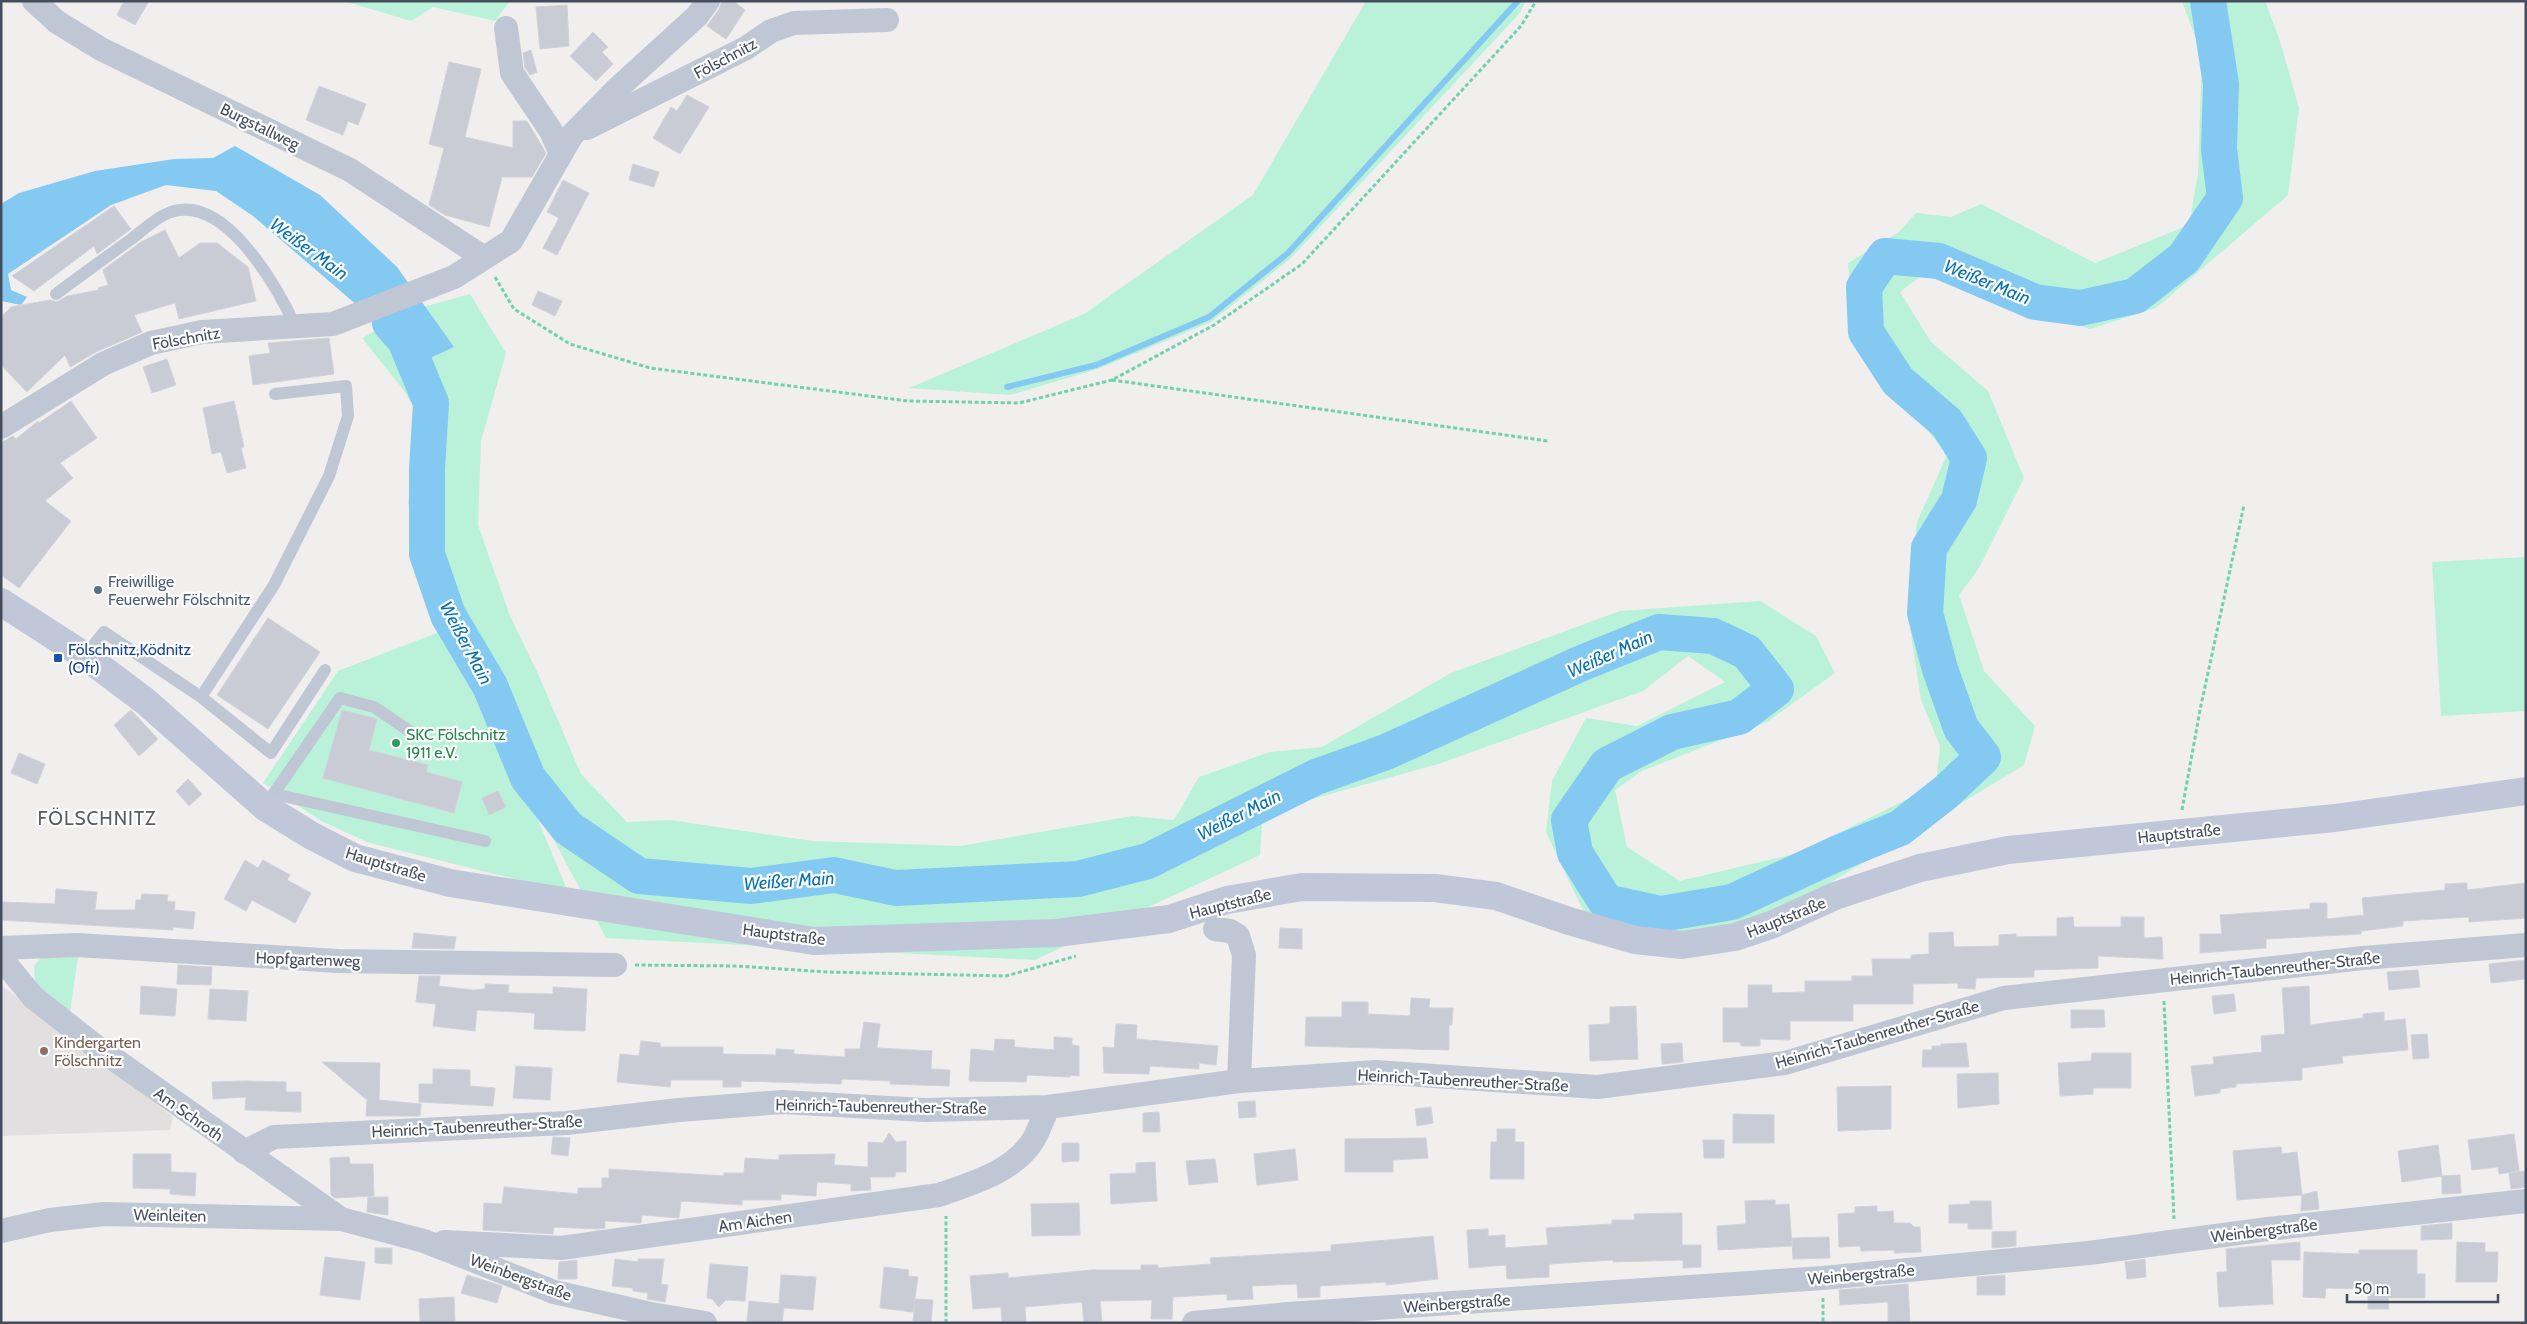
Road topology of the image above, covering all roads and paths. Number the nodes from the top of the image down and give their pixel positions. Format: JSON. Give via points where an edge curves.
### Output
{"nodes":[{"id":1,"x":34,"y":1,"type":"edge"},
{"id":2,"x":708,"y":1,"type":"edge"},
{"id":3,"x":1536,"y":1,"type":"edge"},
{"id":4,"x":887,"y":20,"type":"dead end"},
{"id":5,"x":506,"y":28,"type":"dead end"},
{"id":6,"x":566,"y":145,"type":"junction"},
{"id":7,"x":483,"y":257,"type":"junction"},
{"id":8,"x":56,"y":294,"type":"dead end"},
{"id":9,"x":296,"y":327,"type":"junction"},
{"id":10,"x":1112,"y":380,"type":"junction"},
{"id":11,"x":275,"y":394,"type":"dead end"},
{"id":12,"x":2,"y":427,"type":"edge"},
{"id":13,"x":1548,"y":441,"type":"dead end"},
{"id":14,"x":2244,"y":505,"type":"dead end"},
{"id":15,"x":1,"y":602,"type":"edge"},
{"id":16,"x":85,"y":656,"type":"junction"},
{"id":17,"x":325,"y":670,"type":"dead end"},
{"id":18,"x":200,"y":697,"type":"junction"},
{"id":19,"x":411,"y":732,"type":"dead end"},
{"id":20,"x":2526,"y":791,"type":"edge"},
{"id":21,"x":269,"y":800,"type":"junction"},
{"id":22,"x":2178,"y":832,"type":"junction"},
{"id":23,"x":485,"y":841,"type":"dead end"},
{"id":24,"x":1215,"y":930,"type":"dead end"},
{"id":25,"x":2526,"y":945,"type":"edge"},
{"id":26,"x":1,"y":948,"type":"edge"},
{"id":27,"x":1,"y":958,"type":"edge"},
{"id":28,"x":615,"y":965,"type":"dead end"},
{"id":29,"x":2162,"y":980,"type":"junction"},
{"id":30,"x":1239,"y":1081,"type":"junction"},
{"id":31,"x":1048,"y":1107,"type":"junction"},
{"id":32,"x":244,"y":1152,"type":"junction"},
{"id":33,"x":946,"y":1192,"type":"junction"},
{"id":34,"x":2526,"y":1201,"type":"edge"},
{"id":35,"x":341,"y":1219,"type":"junction"},
{"id":36,"x":1,"y":1231,"type":"edge"},
{"id":37,"x":424,"y":1241,"type":"junction"},
{"id":38,"x":2176,"y":1242,"type":"junction"},
{"id":39,"x":705,"y":1323,"type":"edge"},
{"id":40,"x":946,"y":1323,"type":"edge"},
{"id":41,"x":1194,"y":1323,"type":"edge"}],
"edges":[{"from":1,"to":7,"type":"street","name":"Burgstallweg","via":[[57,22],[101,49],[350,170]]},
{"from":2,"to":6,"type":"street","via":[[697,16],[618,88]]},
{"from":3,"to":10,"type":"path","via":[[1522,26],[1302,264],[1214,325]]},
{"from":4,"to":6,"type":"street","name":"Fölschnitz","via":[[794,23],[771,31],[746,48]]},
{"from":5,"to":6,"type":"street","via":[[512,73],[551,130]]},
{"from":6,"to":7,"type":"street","via":[[511,241]]},
{"from":7,"to":9,"type":"street","name":"Fölschnitz","via":[[454,277],[333,324]]},
{"from":7,"to":10,"type":"path","via":[[514,309],[570,344],[650,368],[908,401],[1019,403]]},
{"from":8,"to":9,"type":"lane","via":[[164,214],[188,208],[206,213],[228,228],[261,265]]},
{"from":9,"to":12,"type":"street","name":"Fölschnitz","via":[[202,332],[151,343],[103,364]]},
{"from":10,"to":13,"type":"path"},
{"from":11,"to":18,"type":"lane","via":[[346,386],[348,416],[328,476],[274,585]]},
{"from":14,"to":22,"type":"path","via":[[2200,710]]},
{"from":15,"to":16,"type":"main road","name":"Hauptstraße"},
{"from":16,"to":18,"type":"lane","via":[[104,632]]},
{"from":16,"to":21,"type":"main road","name":"Hauptstraße"},
{"from":17,"to":18,"type":"lane","via":[[271,753]]},
{"from":19,"to":21,"type":"lane","via":[[374,707],[340,698]]},
{"from":20,"to":22,"type":"main road","name":"Hauptstraße","via":[[2336,818]]},
{"from":21,"to":22,"type":"main road","name":"Hauptstraße","via":[[312,836],[354,858],[450,883],[814,941],[1056,933],[1169,919],[1227,900],[1302,887],[1434,888],[1496,896],[1636,940],[1682,945],[1735,937],[1771,925],[1835,896],[1920,868],[2008,850]]},
{"from":21,"to":23,"type":"lane"},
{"from":24,"to":30,"type":"street","via":[[1230,931],[1238,936],[1244,955]]},
{"from":25,"to":29,"type":"street","name":"Heinrich-Taubenreuther-Straße","via":[[2363,958]]},
{"from":26,"to":28,"type":"street","name":"Hopfgartenweg","via":[[77,945],[338,961]]},
{"from":27,"to":32,"type":"street","name":"Am Schroth","via":[[41,1003],[94,1046]]},
{"from":29,"to":30,"type":"street","name":"Heinrich-Taubenreuther-Straße","via":[[2004,998],[1785,1063],[1597,1087],[1376,1072]]},
{"from":29,"to":38,"type":"path"},
{"from":30,"to":31,"type":"street","name":"Heinrich-Taubenreuther-Straße"},
{"from":31,"to":32,"type":"street","name":"Heinrich-Taubenreuther-Straße","via":[[925,1110],[782,1102],[567,1123],[274,1137]]},
{"from":31,"to":33,"type":"street","name":"Am Aichen","via":[[1033,1140],[1012,1161],[990,1176]]},
{"from":32,"to":35,"type":"street","name":"Am Schroth"},
{"from":33,"to":37,"type":"street","name":"Am Aichen","via":[[561,1248]]},
{"from":33,"to":40,"type":"path"},
{"from":34,"to":38,"type":"street","name":"Weinbergstraße"},
{"from":35,"to":36,"type":"street","name":"Weinleiten","via":[[104,1214],[50,1220]]},
{"from":35,"to":37,"type":"street","name":"Weinbergstraße"},
{"from":37,"to":39,"type":"street","name":"Weinbergstraße","via":[[554,1292]]},
{"from":38,"to":41,"type":"street","name":"Weinbergstraße","via":[[2089,1254],[1823,1278]]}]}
